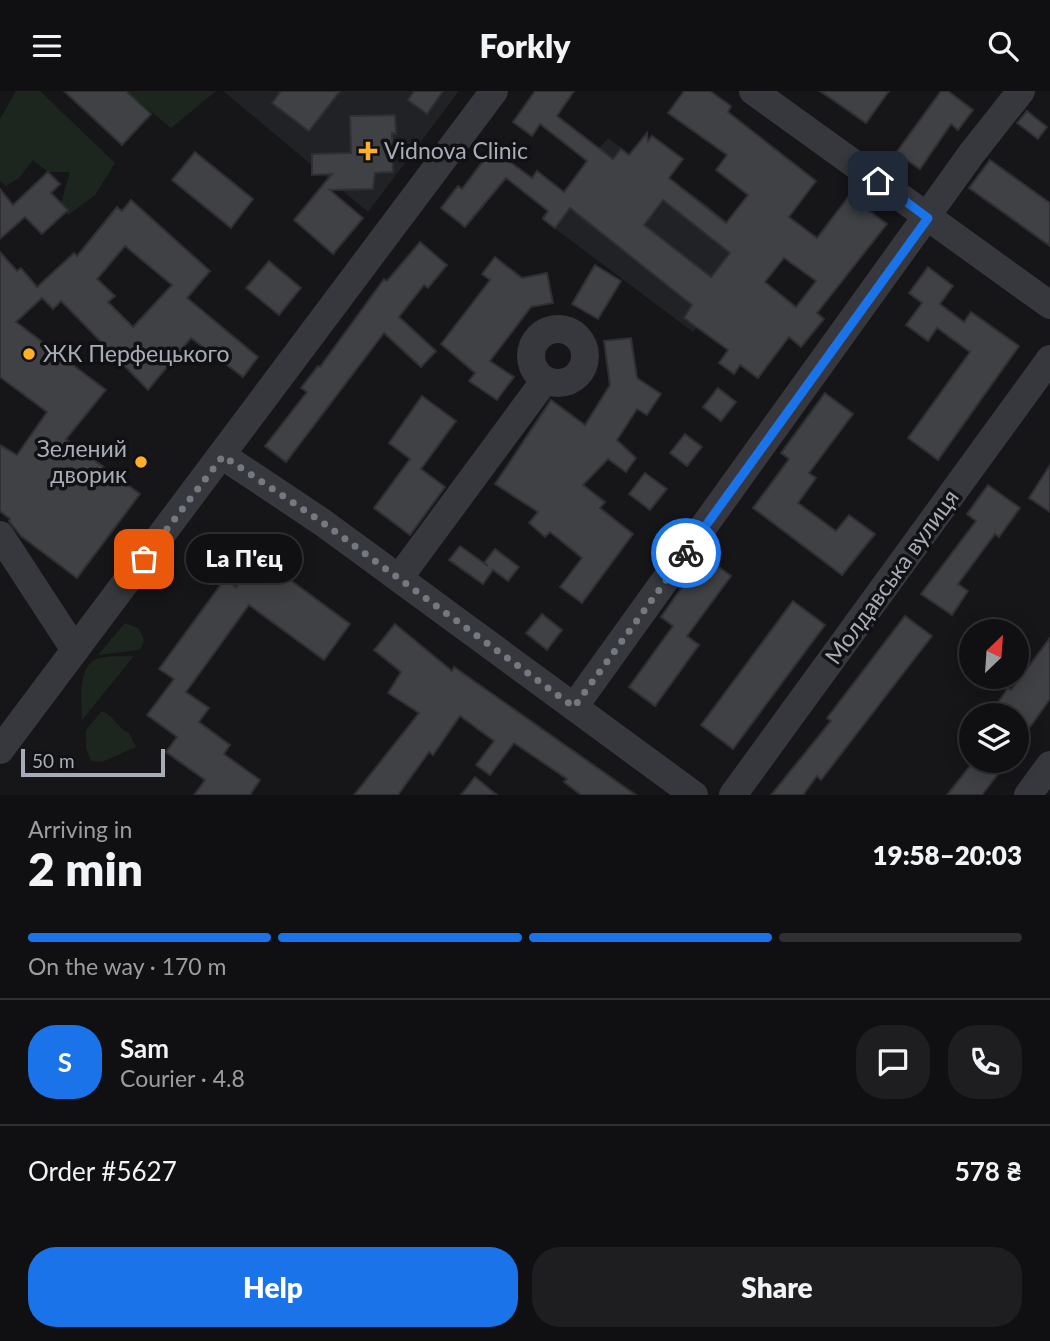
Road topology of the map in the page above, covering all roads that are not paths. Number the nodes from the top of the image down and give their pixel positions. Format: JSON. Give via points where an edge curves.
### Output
{"nodes":[{"id":1,"x":494,"y":91,"type":"edge"},
{"id":2,"x":753,"y":91,"type":"edge"},
{"id":3,"x":1020,"y":91,"type":"edge"},
{"id":4,"x":928,"y":218,"type":"junction"},
{"id":5,"x":1050,"y":305,"type":"edge"},
{"id":6,"x":1050,"y":359,"type":"edge"},
{"id":7,"x":545,"y":380,"type":"dead end"},
{"id":8,"x":223,"y":456,"type":"junction"},
{"id":9,"x":0,"y":535,"type":"edge"},
{"id":10,"x":399,"y":578,"type":"junction"},
{"id":11,"x":75,"y":650,"type":"junction"},
{"id":12,"x":574,"y":707,"type":"junction"},
{"id":13,"x":0,"y":750,"type":"edge"},
{"id":14,"x":1050,"y":765,"type":"edge"},
{"id":15,"x":694,"y":795,"type":"edge"},
{"id":16,"x":733,"y":795,"type":"edge"},
{"id":17,"x":1028,"y":795,"type":"edge"}],
"edges":[{"from":1,"to":8,"type":"street"},
{"from":2,"to":4,"type":"street"},
{"from":3,"to":4,"type":"street"},
{"from":4,"to":5,"type":"street"},
{"from":4,"to":12,"type":"street"},
{"from":6,"to":16,"type":"street","name":"Молдавська вулиця"},
{"from":7,"to":10,"type":"street"},
{"from":8,"to":10,"type":"street"},
{"from":8,"to":11,"type":"street"},
{"from":9,"to":11,"type":"street"},
{"from":10,"to":12,"type":"street"},
{"from":11,"to":13,"type":"street"},
{"from":12,"to":15,"type":"street"},
{"from":14,"to":17,"type":"street"}]}
